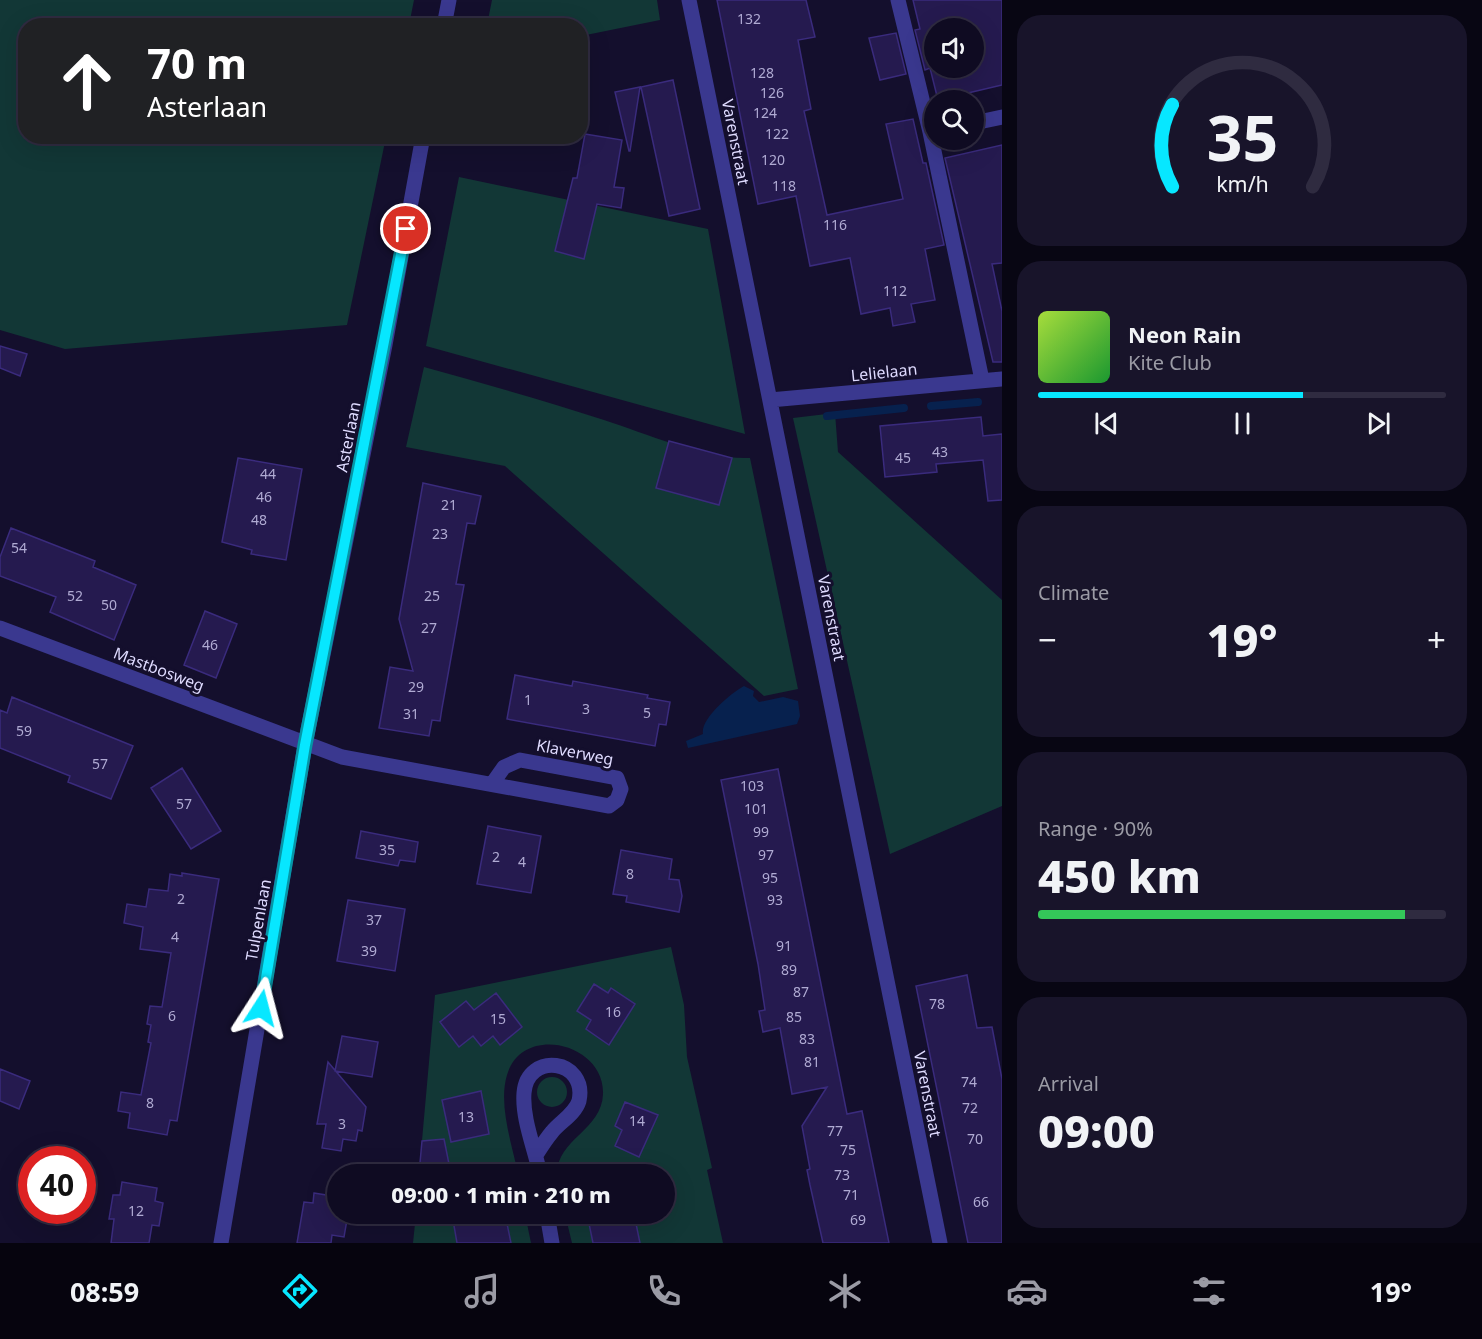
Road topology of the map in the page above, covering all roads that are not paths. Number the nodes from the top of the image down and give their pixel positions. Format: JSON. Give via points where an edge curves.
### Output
{"nodes":[{"id":1,"x":449,"y":0,"type":"edge"},
{"id":2,"x":689,"y":0,"type":"edge"},
{"id":3,"x":898,"y":0,"type":"edge"},
{"id":4,"x":446,"y":18,"type":"edge"},
{"id":5,"x":924,"y":100,"type":"edge"},
{"id":6,"x":1002,"y":117,"type":"edge"},
{"id":7,"x":984,"y":121,"type":"edge"},
{"id":8,"x":422,"y":144,"type":"edge"},
{"id":9,"x":936,"y":150,"type":"edge"},
{"id":10,"x":1002,"y":379,"type":"edge"},
{"id":11,"x":982,"y":380,"type":"junction"},
{"id":12,"x":770,"y":400,"type":"junction"},
{"id":13,"x":0,"y":628,"type":"edge"},
{"id":14,"x":305,"y":745,"type":"junction"},
{"id":15,"x":492,"y":784,"type":"junction"},
{"id":16,"x":536,"y":1155,"type":"junction"},
{"id":17,"x":538,"y":1164,"type":"edge"},
{"id":18,"x":549,"y":1224,"type":"edge"},
{"id":19,"x":221,"y":1243,"type":"edge"},
{"id":20,"x":552,"y":1243,"type":"edge"},
{"id":21,"x":940,"y":1243,"type":"edge"}],
"edges":[{"from":1,"to":4,"type":"street"},
{"from":2,"to":12,"type":"street","name":"Varenstraat"},
{"from":3,"to":5,"type":"street"},
{"from":6,"to":7,"type":"street"},
{"from":8,"to":14,"type":"street","name":"Asterlaan"},
{"from":9,"to":11,"type":"street"},
{"from":10,"to":11,"type":"street","name":"Lelielaan"},
{"from":11,"to":12,"type":"street","name":"Lelielaan"},
{"from":12,"to":21,"type":"street","name":"Varenstraat"},
{"from":13,"to":14,"type":"street","name":"Mastbosweg"},
{"from":14,"to":15,"type":"street","name":"Klaverweg","via":[[342,757]]},
{"from":14,"to":19,"type":"street","name":"Tulpenlaan"},
{"from":15,"to":15,"type":"street","name":"Klaverweg","via":[[609,806],[617,800],[621,789],[617,778],[520,760],[504,767]]},
{"from":16,"to":16,"type":"street","via":[[578,1103],[580,1090],[575,1078],[560,1065],[550,1063],[532,1073],[524,1092]]},
{"from":16,"to":17,"type":"street"},
{"from":18,"to":20,"type":"street"}]}
